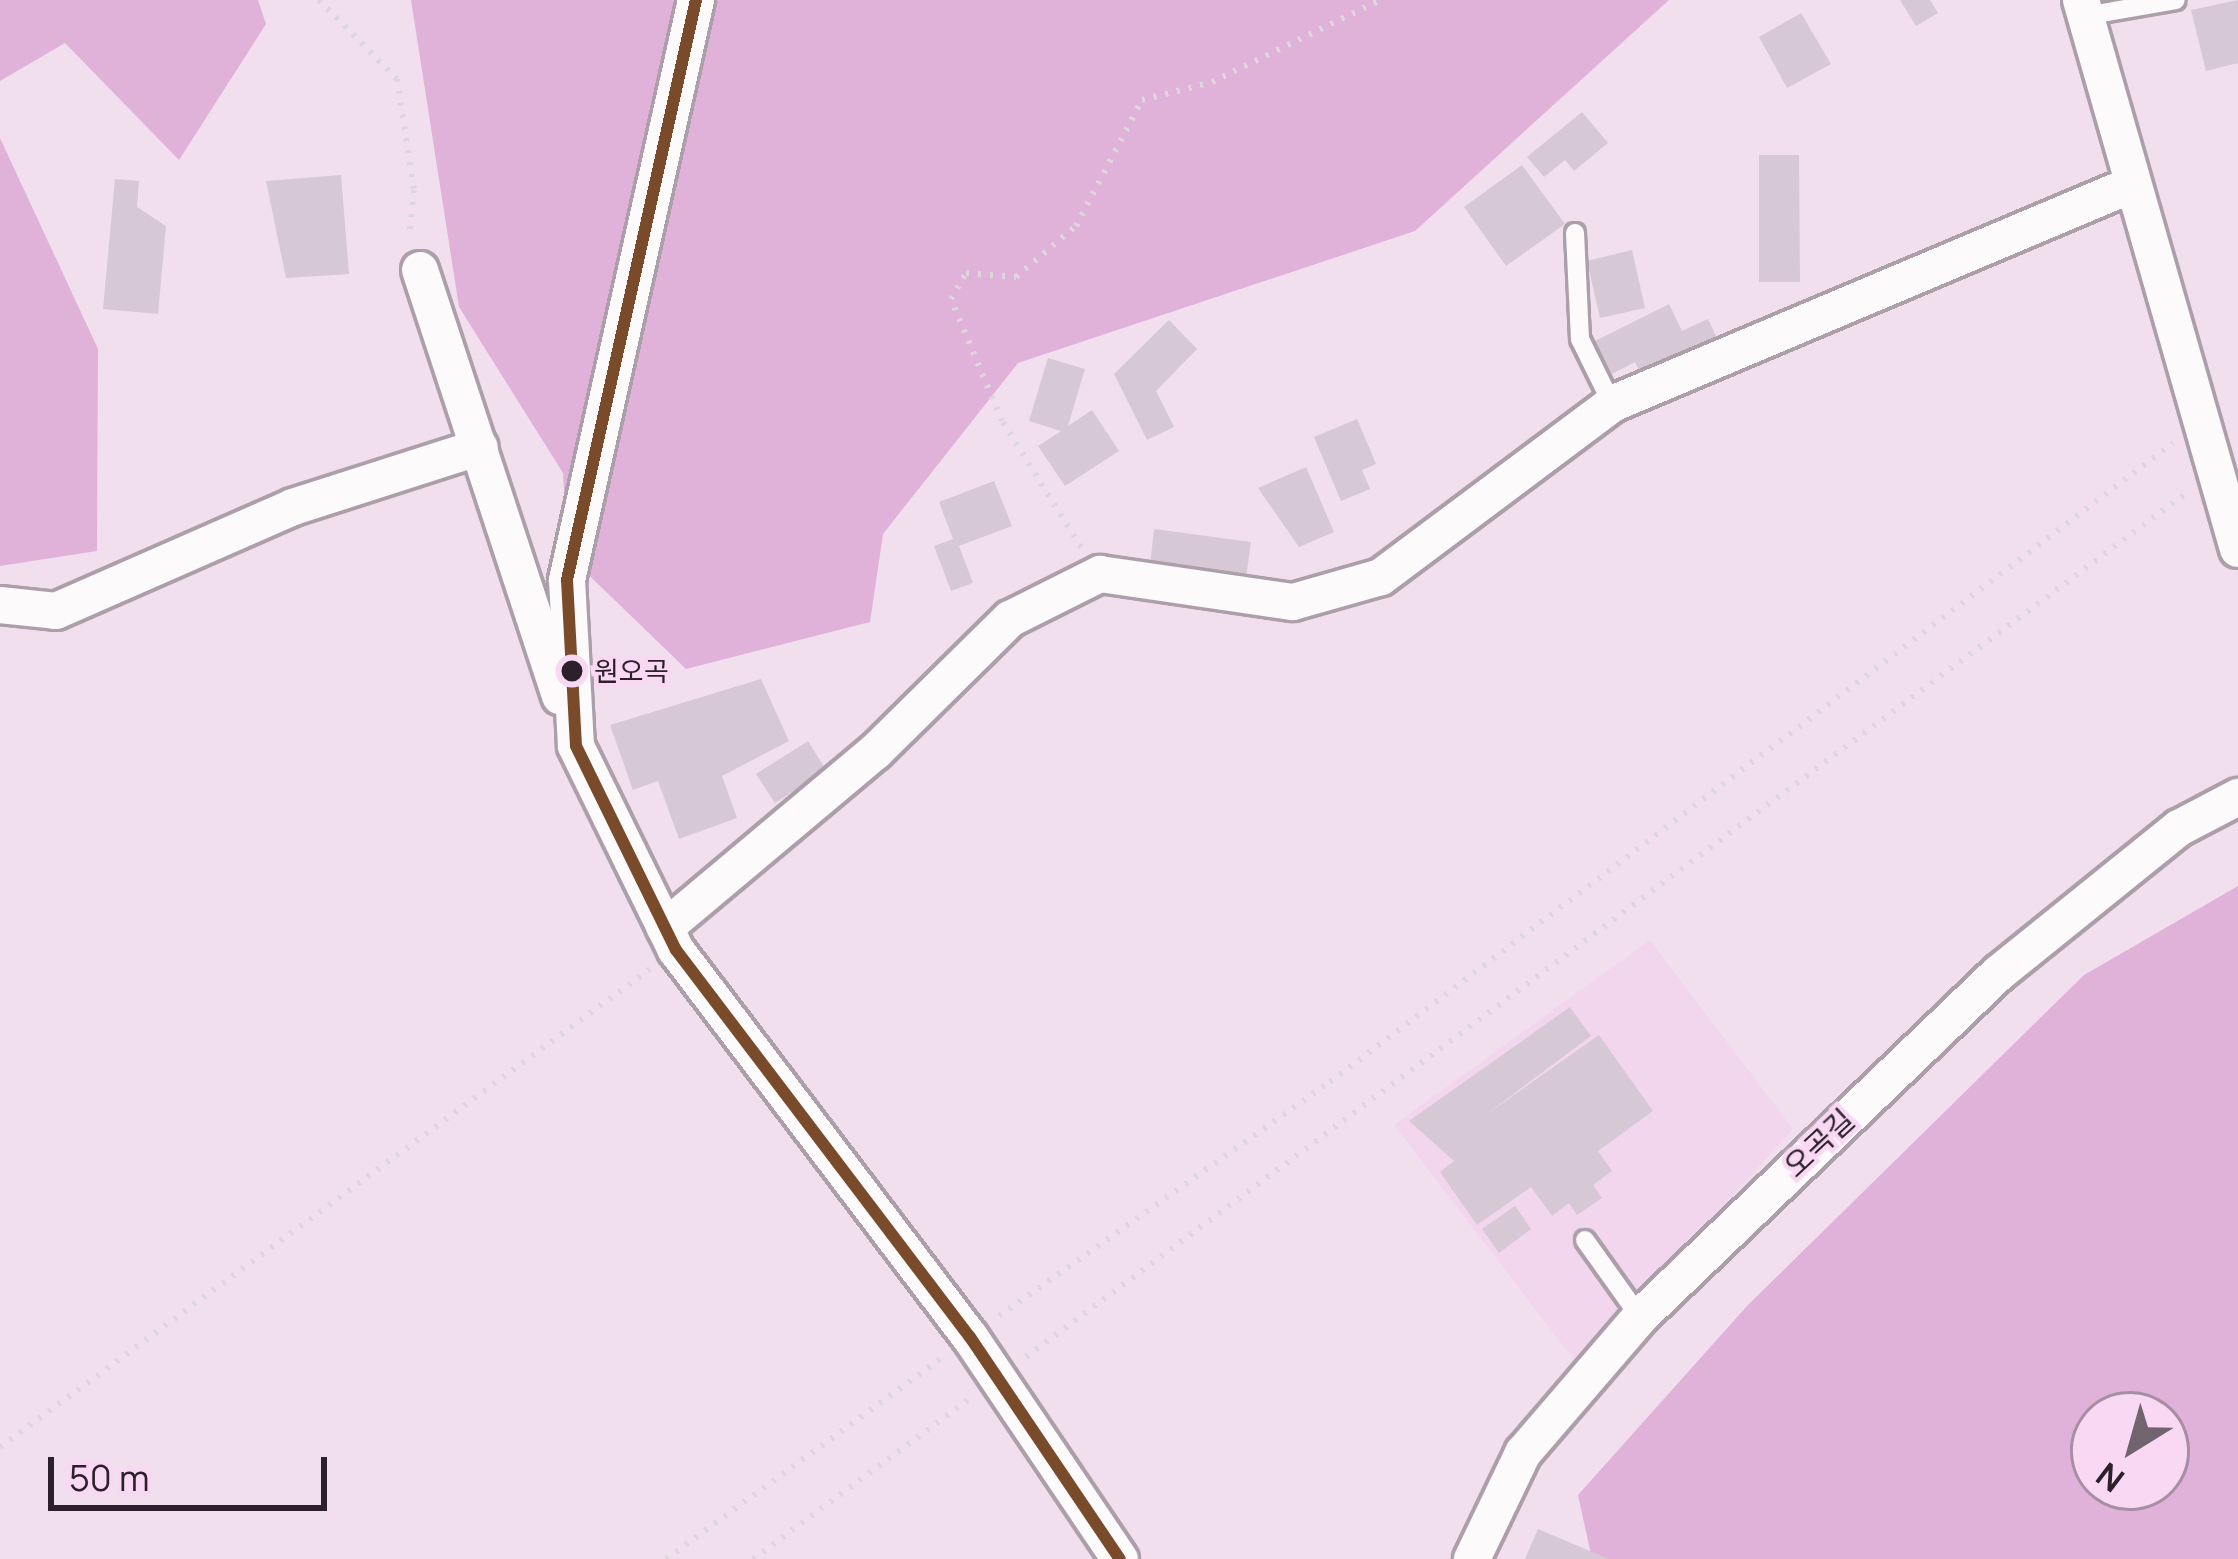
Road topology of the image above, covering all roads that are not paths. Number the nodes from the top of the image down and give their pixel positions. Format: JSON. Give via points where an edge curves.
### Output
{"nodes":[{"id":1,"x":696,"y":0,"type":"edge"},
{"id":2,"x":2176,"y":0,"type":"edge"},
{"id":3,"x":2083,"y":8,"type":"edge"},
{"id":4,"x":2131,"y":185,"type":"junction"},
{"id":5,"x":1575,"y":233,"type":"dead end"},
{"id":6,"x":420,"y":270,"type":"road end"},
{"id":7,"x":1612,"y":404,"type":"junction"},
{"id":8,"x":480,"y":448,"type":"junction"},
{"id":9,"x":2238,"y":549,"type":"edge"},
{"id":10,"x":0,"y":605,"type":"edge"},
{"id":11,"x":576,"y":746,"type":"junction"},
{"id":12,"x":2238,"y":797,"type":"edge"},
{"id":13,"x":671,"y":939,"type":"junction"},
{"id":14,"x":1585,"y":1240,"type":"dead end"},
{"id":15,"x":1640,"y":1317,"type":"junction"},
{"id":16,"x":1120,"y":1559,"type":"edge"},
{"id":17,"x":1472,"y":1559,"type":"edge"}],
"edges":[{"from":1,"to":11,"type":"street","via":[[567,580]]},
{"from":2,"to":3,"type":"lane"},
{"from":3,"to":4,"type":"street"},
{"from":4,"to":7,"type":"street"},
{"from":4,"to":9,"type":"street","via":[[2195,427]]},
{"from":5,"to":7,"type":"lane","via":[[1580,339]]},
{"from":6,"to":8,"type":"street"},
{"from":7,"to":13,"type":"street","via":[[1381,577],[1293,602],[1100,574],[1010,619]]},
{"from":8,"to":10,"type":"street","via":[[292,507],[56,611]]},
{"from":8,"to":11,"type":"street"},
{"from":11,"to":13,"type":"street"},
{"from":12,"to":15,"type":"street","name":"오곡길","via":[[2179,828],[1999,973]]},
{"from":13,"to":16,"type":"street","via":[[970,1337]]},
{"from":14,"to":15,"type":"lane"},
{"from":15,"to":17,"type":"street","name":"오곡길","via":[[1523,1454]]}]}
